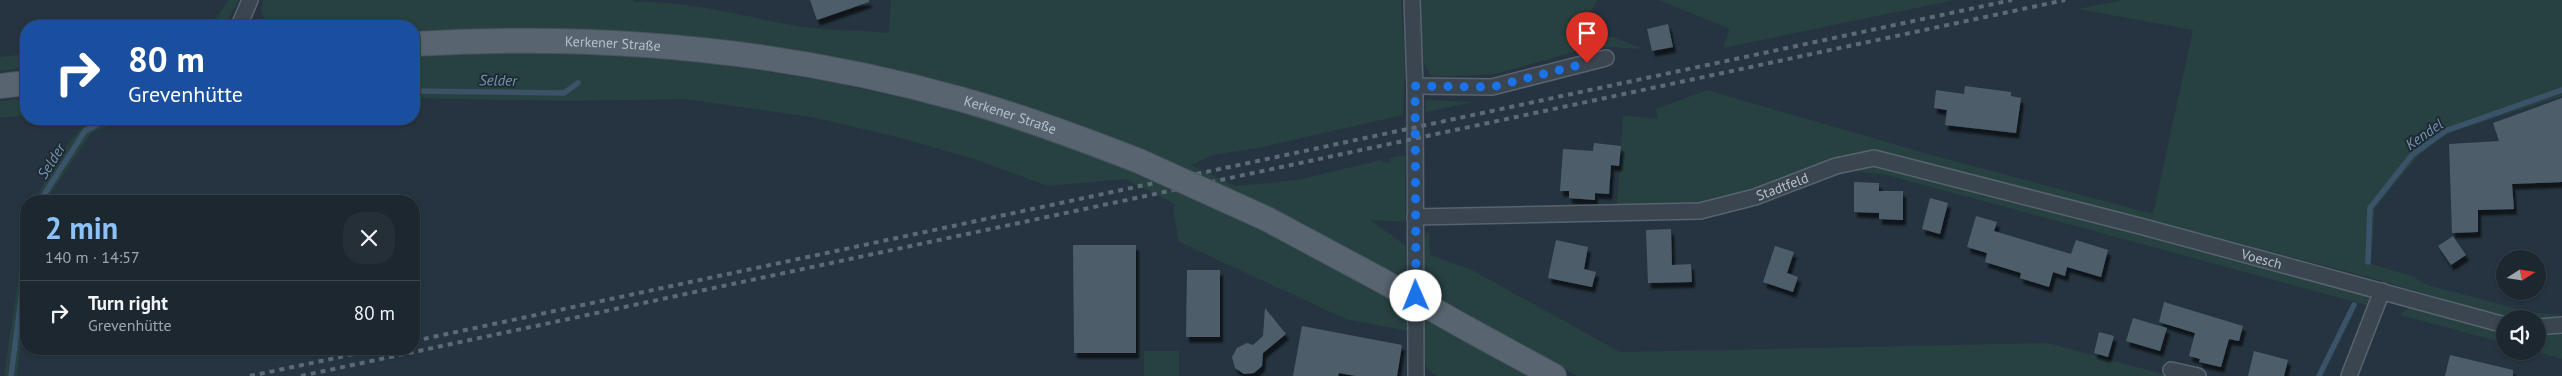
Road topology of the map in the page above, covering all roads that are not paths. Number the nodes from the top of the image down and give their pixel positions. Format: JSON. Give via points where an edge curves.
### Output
{"nodes":[{"id":1,"x":250,"y":0,"type":"edge"},
{"id":2,"x":1412,"y":0,"type":"edge"},
{"id":3,"x":242,"y":20,"type":"edge"},
{"id":4,"x":420,"y":44,"type":"edge"},
{"id":5,"x":1606,"y":58,"type":"dead end"},
{"id":6,"x":20,"y":84,"type":"edge"},
{"id":7,"x":0,"y":86,"type":"edge"},
{"id":8,"x":1415,"y":86,"type":"junction"},
{"id":9,"x":1415,"y":217,"type":"junction"},
{"id":10,"x":2140,"y":226,"type":"joint"},
{"id":11,"x":2382,"y":291,"type":"junction"},
{"id":12,"x":2496,"y":323,"type":"edge"},
{"id":13,"x":2562,"y":325,"type":"edge"},
{"id":14,"x":2546,"y":326,"type":"edge"},
{"id":15,"x":2171,"y":370,"type":"dead end"},
{"id":16,"x":1416,"y":376,"type":"edge"},
{"id":17,"x":1554,"y":376,"type":"edge"},
{"id":18,"x":2198,"y":376,"type":"edge"},
{"id":19,"x":2349,"y":376,"type":"edge"}],
"edges":[{"from":1,"to":3,"type":"street"},
{"from":2,"to":8,"type":"street"},
{"from":4,"to":17,"type":"main road","name":"Kerkener Straße","bridge":true,"via":[[508,39],[675,47],[784,60],[859,74],[1012,114],[1139,161],[1267,220]]},
{"from":5,"to":8,"type":"street","via":[[1492,87]]},
{"from":6,"to":7,"type":"main road"},
{"from":8,"to":9,"type":"street"},
{"from":9,"to":10,"type":"street","name":"Stadtfeld","via":[[1700,210],[1755,197],[1836,166],[1874,158]]},
{"from":9,"to":16,"type":"street"},
{"from":10,"to":11,"type":"street","name":"Voesch"},
{"from":11,"to":12,"type":"street","name":"Voesch"},
{"from":11,"to":19,"type":"street"},
{"from":13,"to":14,"type":"street"},
{"from":15,"to":18,"type":"street"}]}
